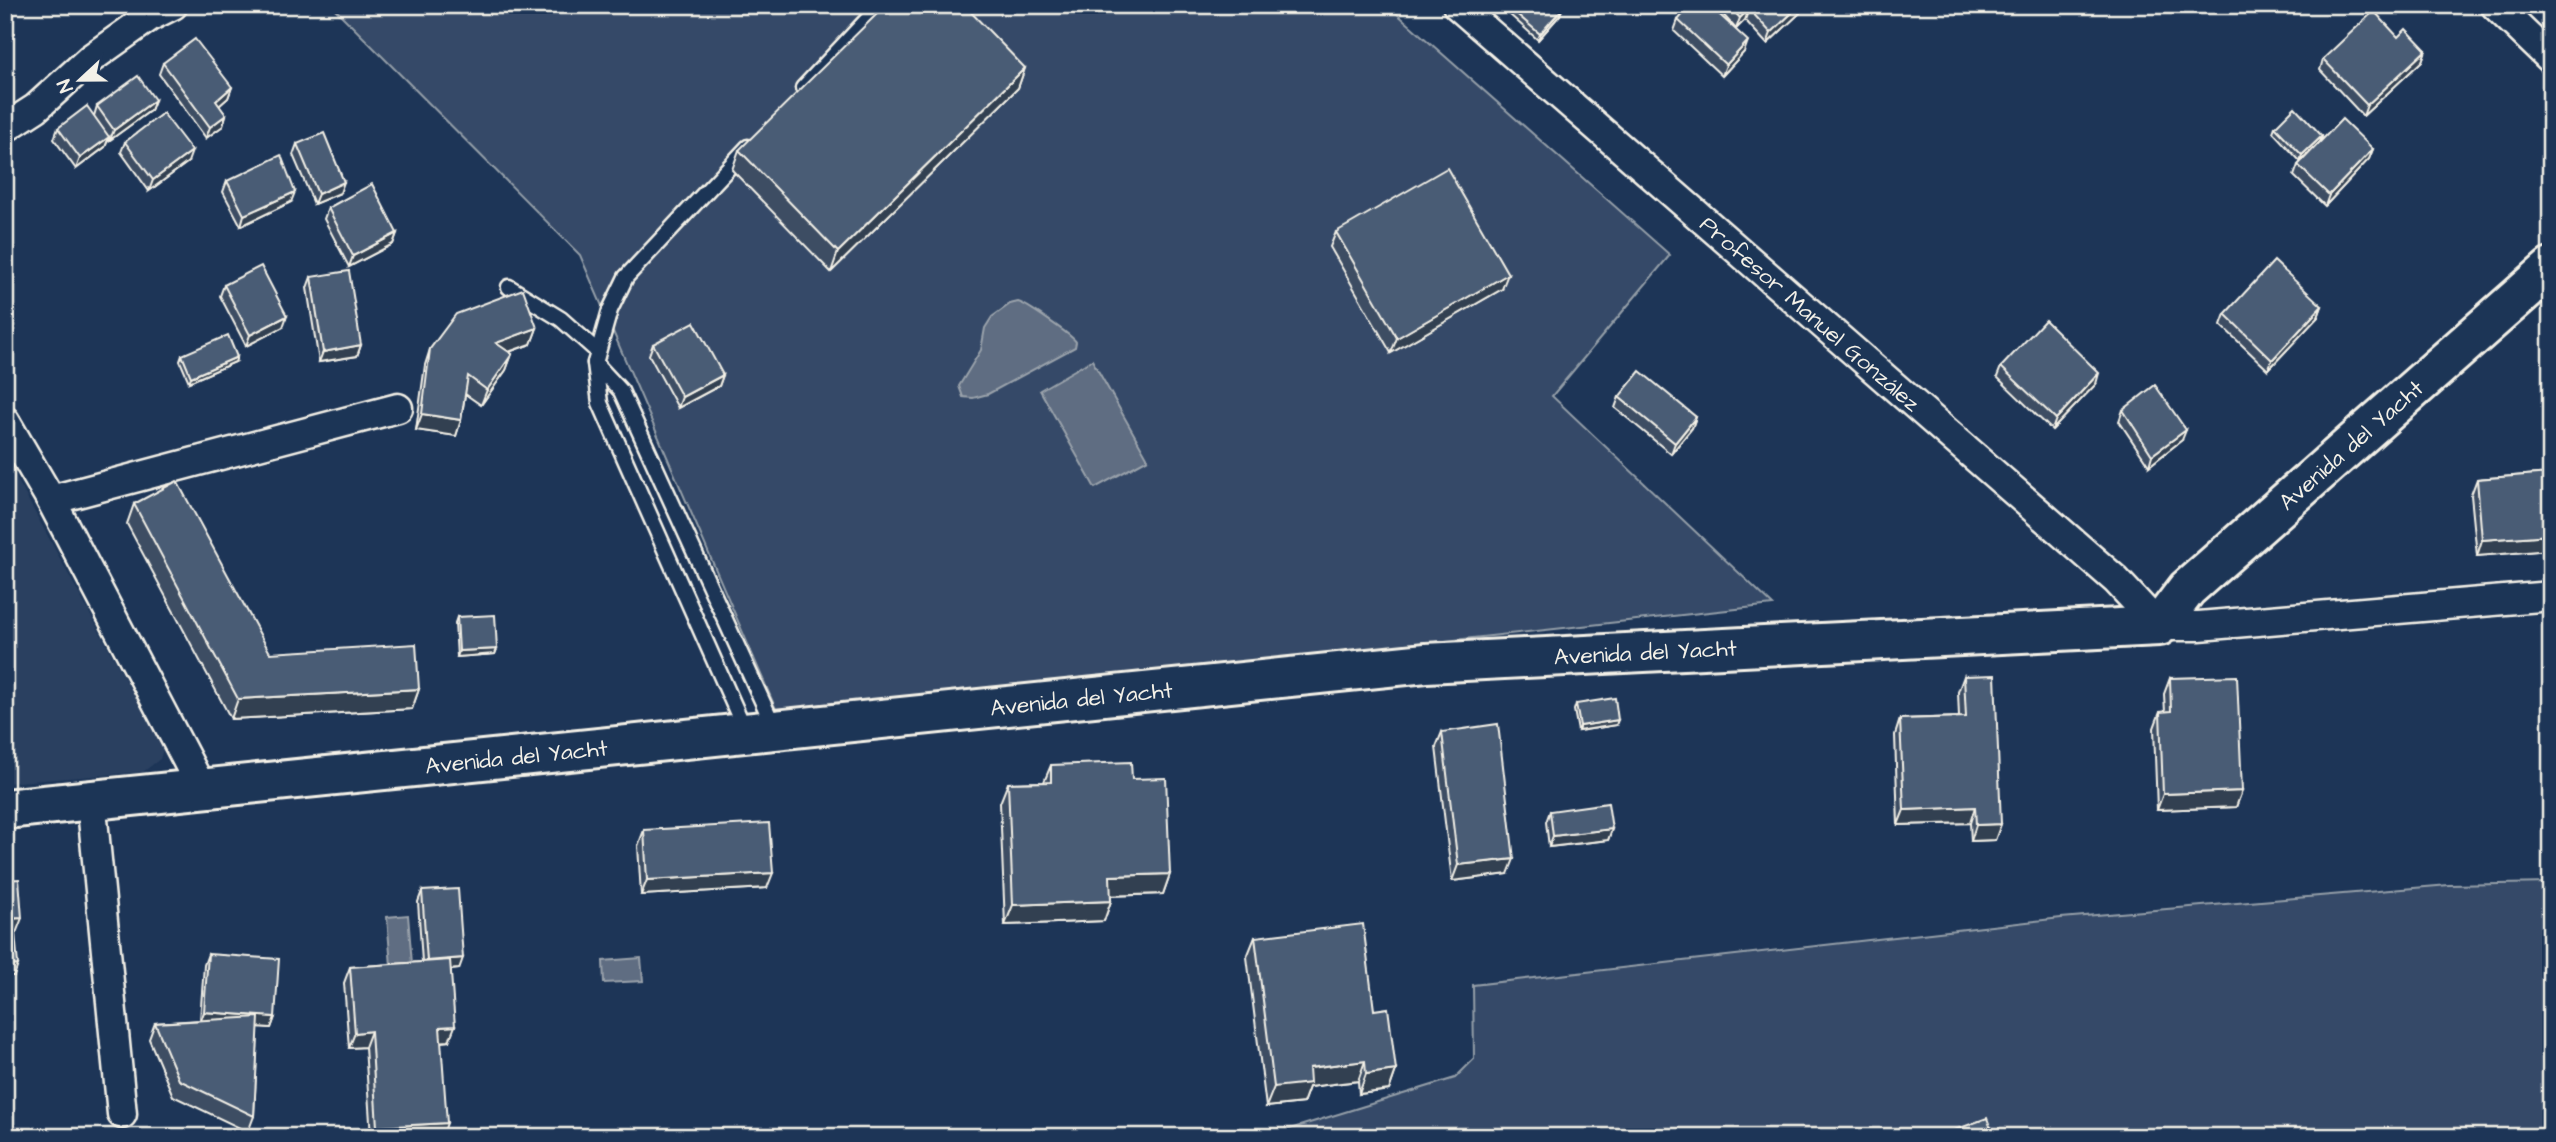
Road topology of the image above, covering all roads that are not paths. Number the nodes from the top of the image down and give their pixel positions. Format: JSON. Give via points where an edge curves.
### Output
{"nodes":[{"id":1,"x":173,"y":5,"type":"edge"},
{"id":2,"x":881,"y":5,"type":"edge"},
{"id":3,"x":1457,"y":5,"type":"edge"},
{"id":4,"x":2495,"y":5,"type":"edge"},
{"id":5,"x":2551,"y":59,"type":"edge"},
{"id":6,"x":796,"y":96,"type":"edge"},
{"id":7,"x":5,"y":128,"type":"edge"},
{"id":8,"x":758,"y":136,"type":"edge"},
{"id":9,"x":2551,"y":268,"type":"edge"},
{"id":10,"x":509,"y":287,"type":"dead end"},
{"id":11,"x":596,"y":357,"type":"junction"},
{"id":12,"x":398,"y":408,"type":"dead end"},
{"id":13,"x":5,"y":421,"type":"edge"},
{"id":14,"x":51,"y":500,"type":"junction"},
{"id":15,"x":678,"y":516,"type":"junction"},
{"id":16,"x":654,"y":524,"type":"junction"},
{"id":17,"x":2551,"y":596,"type":"edge"},
{"id":18,"x":2159,"y":626,"type":"junction"},
{"id":19,"x":760,"y":730,"type":"junction"},
{"id":20,"x":201,"y":787,"type":"junction"},
{"id":21,"x":92,"y":799,"type":"junction"},
{"id":22,"x":5,"y":809,"type":"edge"},
{"id":23,"x":122,"y":1114,"type":"dead end"}],
"edges":[{"from":1,"to":7,"type":"street","via":[[90,59],[36,108]]},
{"from":2,"to":6,"type":"lane"},
{"from":3,"to":18,"type":"street","name":"Profesor Manuel González","via":[[2116,580]]},
{"from":4,"to":5,"type":"street"},
{"from":8,"to":11,"type":"lane","via":[[626,277]]},
{"from":9,"to":18,"type":"street","name":"Avenida del Yacht","via":[[2187,589]]},
{"from":10,"to":11,"type":"lane","via":[[561,319]]},
{"from":11,"to":15,"type":"lane","via":[[621,391]]},
{"from":11,"to":16,"type":"lane","via":[[600,403]]},
{"from":12,"to":14,"type":"street"},
{"from":13,"to":14,"type":"street"},
{"from":14,"to":20,"type":"street"},
{"from":15,"to":16,"type":"lane"},
{"from":15,"to":19,"type":"lane"},
{"from":16,"to":19,"type":"lane"},
{"from":17,"to":18,"type":"street","name":"Avenida del Yacht"},
{"from":18,"to":19,"type":"street","name":"Avenida del Yacht","via":[[1426,663]]},
{"from":19,"to":20,"type":"street","name":"Avenida del Yacht"},
{"from":20,"to":21,"type":"street","name":"Avenida del Yacht"},
{"from":21,"to":22,"type":"street","name":"Avenida del Yacht"},
{"from":21,"to":23,"type":"street"}]}
